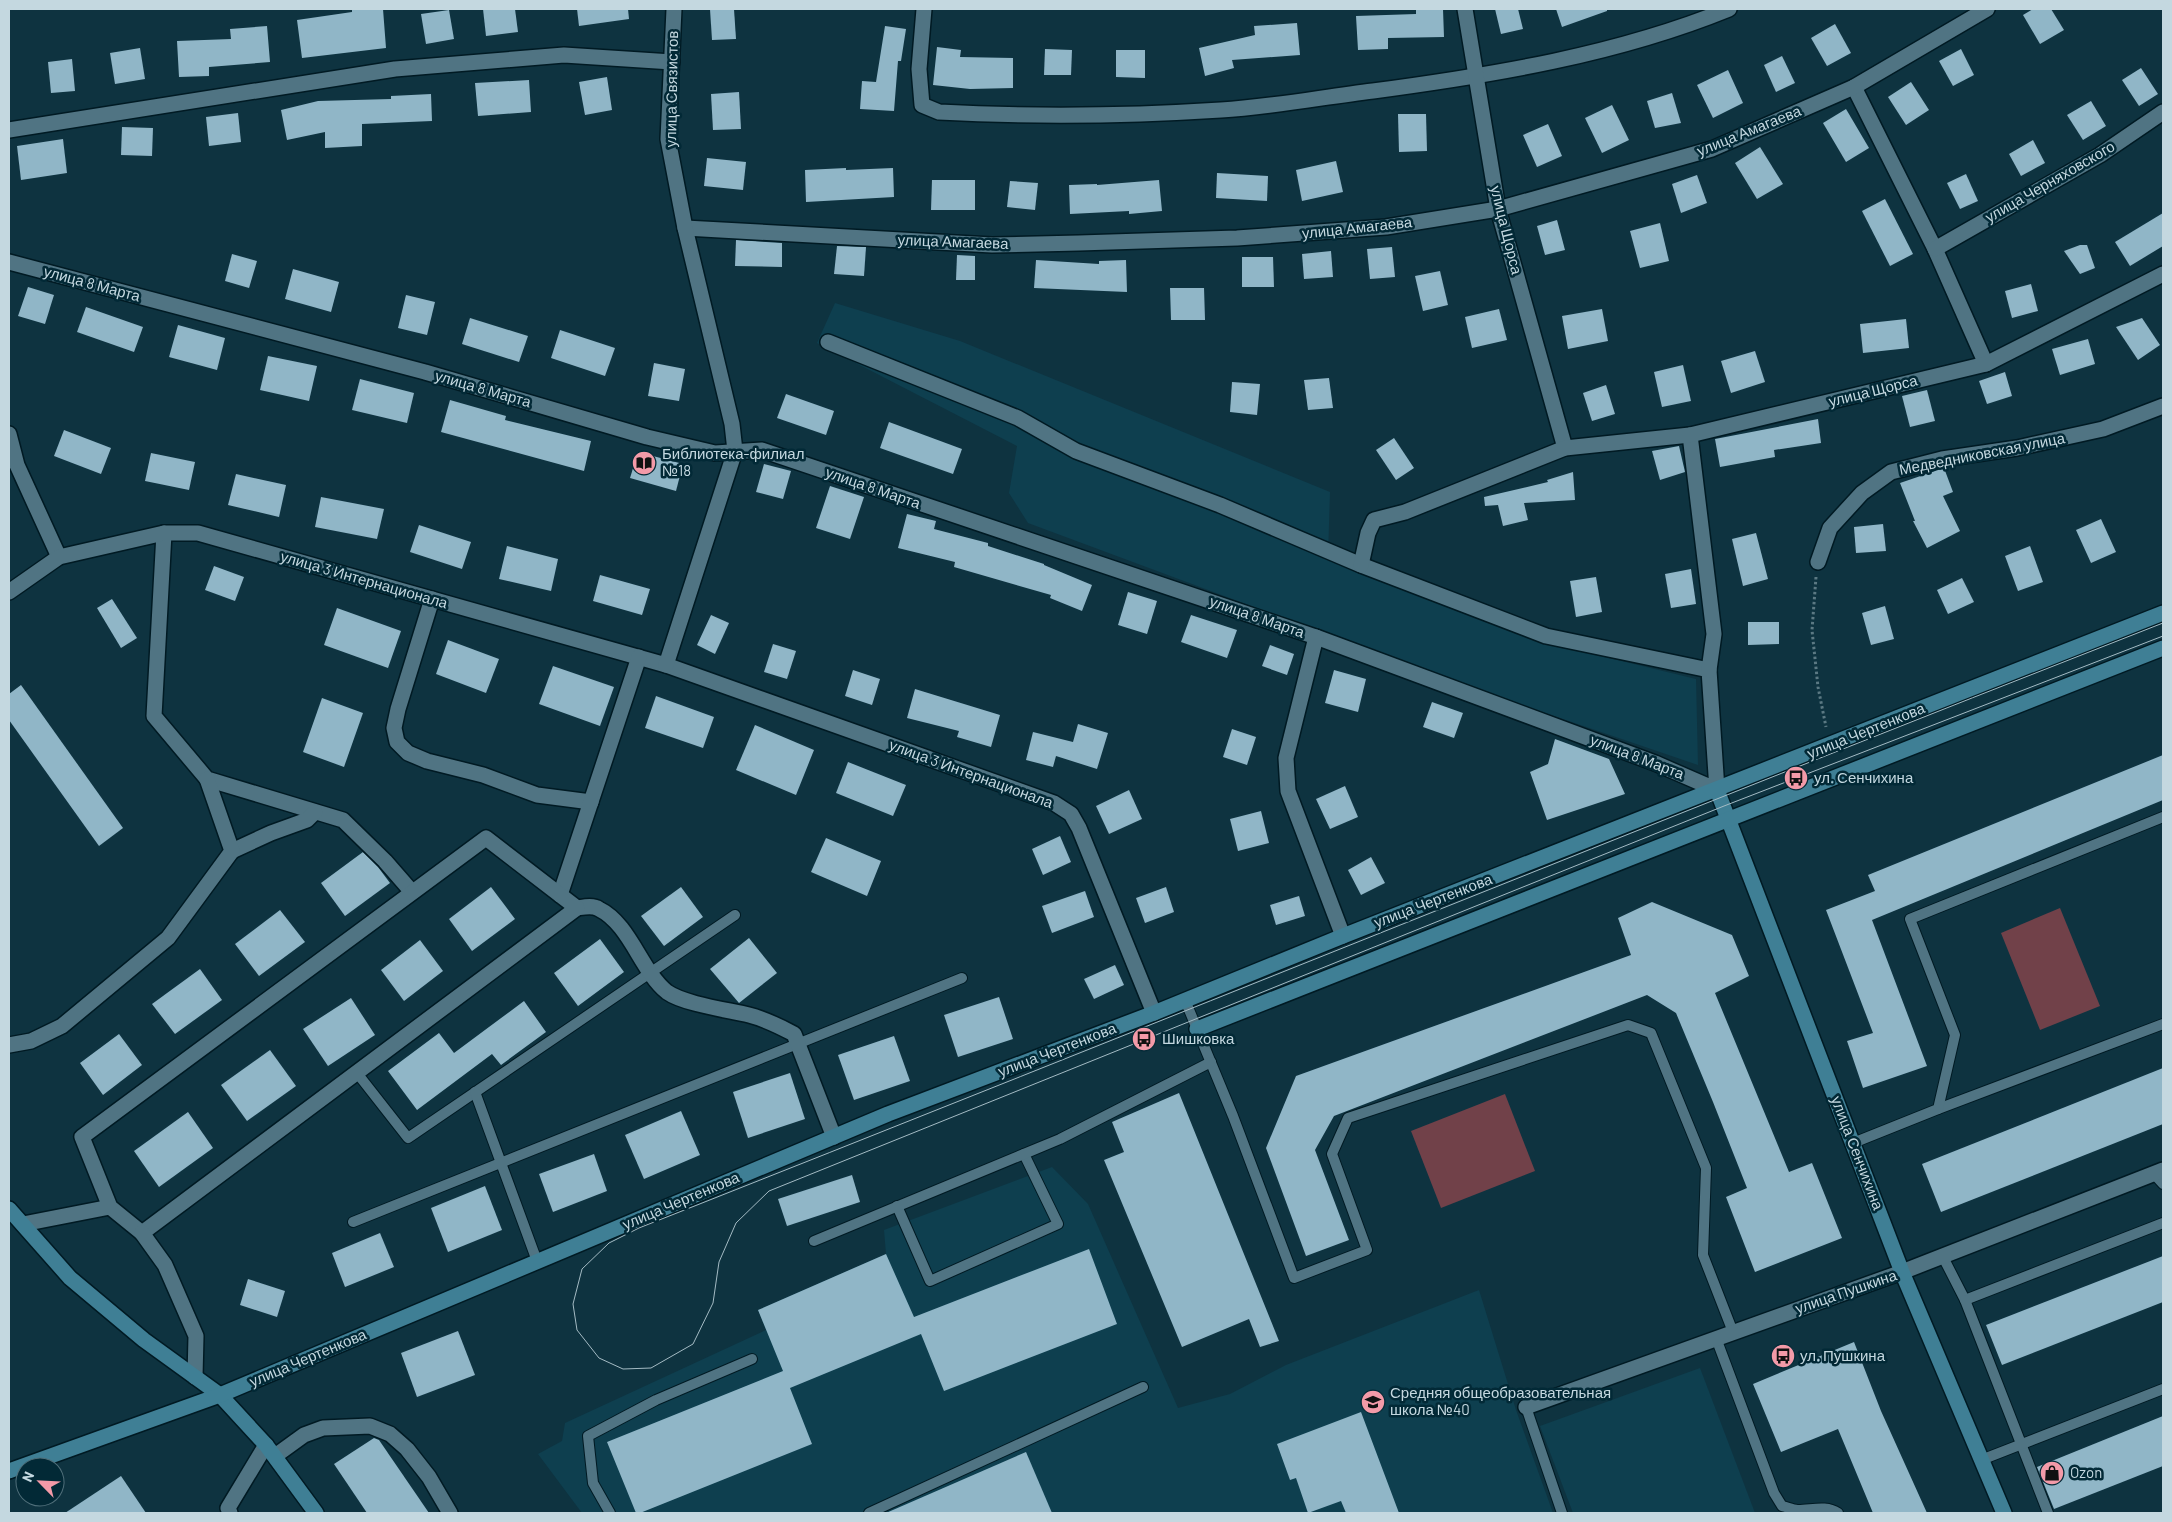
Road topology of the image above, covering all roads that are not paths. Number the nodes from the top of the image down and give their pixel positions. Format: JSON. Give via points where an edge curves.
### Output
{"nodes":[{"id":1,"x":674,"y":9,"type":"edge"},
{"id":2,"x":924,"y":9,"type":"edge"},
{"id":3,"x":1465,"y":9,"type":"edge"},
{"id":4,"x":1729,"y":9,"type":"edge"},
{"id":5,"x":1987,"y":9,"type":"edge"},
{"id":6,"x":672,"y":62,"type":"junction"},
{"id":7,"x":1475,"y":78,"type":"junction"},
{"id":8,"x":1854,"y":87,"type":"junction"},
{"id":9,"x":2163,"y":112,"type":"edge"},
{"id":10,"x":9,"y":130,"type":"edge"},
{"id":11,"x":1498,"y":209,"type":"junction"},
{"id":12,"x":685,"y":228,"type":"junction"},
{"id":13,"x":1934,"y":249,"type":"junction"},
{"id":14,"x":9,"y":262,"type":"edge"},
{"id":15,"x":2163,"y":274,"type":"edge"},
{"id":16,"x":828,"y":342,"type":"dead end"},
{"id":17,"x":1986,"y":364,"type":"junction"},
{"id":18,"x":2163,"y":406,"type":"edge"},
{"id":19,"x":9,"y":434,"type":"edge"},
{"id":20,"x":1690,"y":435,"type":"junction"},
{"id":21,"x":1565,"y":448,"type":"junction"},
{"id":22,"x":735,"y":451,"type":"junction"},
{"id":23,"x":164,"y":533,"type":"junction"},
{"id":24,"x":59,"y":557,"type":"junction"},
{"id":25,"x":1818,"y":562,"type":"road end"},
{"id":26,"x":1361,"y":565,"type":"junction"},
{"id":27,"x":9,"y":592,"type":"edge"},
{"id":28,"x":432,"y":599,"type":"junction"},
{"id":29,"x":2163,"y":613,"type":"edge"},
{"id":30,"x":1316,"y":637,"type":"junction"},
{"id":31,"x":2163,"y":648,"type":"edge"},
{"id":32,"x":639,"y":657,"type":"junction"},
{"id":33,"x":666,"y":665,"type":"junction"},
{"id":34,"x":1709,"y":670,"type":"junction"},
{"id":35,"x":207,"y":779,"type":"junction"},
{"id":36,"x":1717,"y":790,"type":"junction"},
{"id":37,"x":591,"y":802,"type":"junction"},
{"id":38,"x":315,"y":812,"type":"junction"},
{"id":39,"x":2163,"y":817,"type":"edge"},
{"id":40,"x":1730,"y":820,"type":"junction"},
{"id":41,"x":232,"y":851,"type":"junction"},
{"id":42,"x":412,"y":892,"type":"junction"},
{"id":43,"x":560,"y":895,"type":"junction"},
{"id":44,"x":577,"y":908,"type":"junction"},
{"id":45,"x":734,"y":915,"type":"dead end"},
{"id":46,"x":1343,"y":936,"type":"junction"},
{"id":47,"x":651,"y":972,"type":"junction"},
{"id":48,"x":962,"y":978,"type":"dead end"},
{"id":49,"x":1185,"y":1000,"type":"junction"},
{"id":50,"x":1154,"y":1013,"type":"junction"},
{"id":51,"x":2163,"y":1024,"type":"edge"},
{"id":52,"x":1197,"y":1029,"type":"junction"},
{"id":53,"x":798,"y":1044,"type":"junction"},
{"id":54,"x":9,"y":1045,"type":"edge"},
{"id":55,"x":1211,"y":1062,"type":"junction"},
{"id":56,"x":357,"y":1073,"type":"junction"},
{"id":57,"x":475,"y":1092,"type":"junction"},
{"id":58,"x":1938,"y":1109,"type":"junction"},
{"id":59,"x":834,"y":1137,"type":"junction"},
{"id":60,"x":1853,"y":1143,"type":"junction"},
{"id":61,"x":1024,"y":1154,"type":"junction"},
{"id":62,"x":501,"y":1162,"type":"junction"},
{"id":63,"x":2160,"y":1176,"type":"edge"},
{"id":64,"x":897,"y":1206,"type":"junction"},
{"id":65,"x":110,"y":1207,"type":"junction"},
{"id":66,"x":9,"y":1209,"type":"edge"},
{"id":67,"x":353,"y":1222,"type":"dead end"},
{"id":68,"x":2163,"y":1223,"type":"edge"},
{"id":69,"x":23,"y":1224,"type":"junction"},
{"id":70,"x":142,"y":1233,"type":"junction"},
{"id":71,"x":814,"y":1241,"type":"dead end"},
{"id":72,"x":1943,"y":1256,"type":"junction"},
{"id":73,"x":538,"y":1261,"type":"junction"},
{"id":74,"x":1902,"y":1272,"type":"junction"},
{"id":75,"x":1965,"y":1300,"type":"junction"},
{"id":76,"x":1733,"y":1332,"type":"junction"},
{"id":77,"x":1716,"y":1338,"type":"junction"},
{"id":78,"x":752,"y":1359,"type":"dead end"},
{"id":79,"x":195,"y":1377,"type":"junction"},
{"id":80,"x":1143,"y":1387,"type":"dead end"},
{"id":81,"x":2163,"y":1389,"type":"edge"},
{"id":82,"x":220,"y":1396,"type":"junction"},
{"id":83,"x":1526,"y":1407,"type":"joint"},
{"id":84,"x":2021,"y":1444,"type":"junction"},
{"id":85,"x":270,"y":1450,"type":"junction"},
{"id":86,"x":1982,"y":1460,"type":"junction"},
{"id":87,"x":9,"y":1471,"type":"edge"},
{"id":88,"x":227,"y":1512,"type":"edge"},
{"id":89,"x":316,"y":1513,"type":"edge"},
{"id":90,"x":450,"y":1513,"type":"edge"},
{"id":91,"x":610,"y":1513,"type":"edge"},
{"id":92,"x":869,"y":1513,"type":"edge"},
{"id":93,"x":1562,"y":1513,"type":"edge"},
{"id":94,"x":1838,"y":1513,"type":"edge"},
{"id":95,"x":2004,"y":1513,"type":"edge"},
{"id":96,"x":2048,"y":1513,"type":"edge"}],
"edges":[{"from":1,"to":6,"type":"street","name":"улица Связистов"},
{"from":2,"to":7,"type":"street","via":[[919,68],[922,105],[939,112],[1082,116],[1223,110]]},
{"from":3,"to":7,"type":"street","name":"улица Щорса"},
{"from":4,"to":7,"type":"street","via":[[1616,46]]},
{"from":5,"to":8,"type":"street","name":"улица Амагаева"},
{"from":6,"to":10,"type":"street","via":[[564,55],[395,68]]},
{"from":6,"to":12,"type":"street","name":"улица Связистов","via":[[668,139]]},
{"from":7,"to":11,"type":"street","name":"улица Щорса"},
{"from":8,"to":11,"type":"street","name":"улица Амагаева","via":[[1712,149]]},
{"from":8,"to":13,"type":"street"},
{"from":9,"to":13,"type":"street","name":"улица Черняховского","via":[[2100,155]]},
{"from":11,"to":12,"type":"street","name":"улица Амагаева","via":[[1386,227],[1237,238],[1079,243],[992,245]]},
{"from":11,"to":21,"type":"street","name":"улица Щорса"},
{"from":12,"to":22,"type":"street","name":"улица Связистов","via":[[732,424]]},
{"from":13,"to":17,"type":"street"},
{"from":14,"to":22,"type":"street","name":"улица 8 Марта","via":[[425,372],[647,437],[715,453]]},
{"from":15,"to":17,"type":"street","name":"улица Щорса"},
{"from":16,"to":26,"type":"street","via":[[1018,418],[1076,451],[1220,505]]},
{"from":17,"to":20,"type":"street","name":"улица Щорса"},
{"from":18,"to":25,"type":"street","name":"Медведниковская улица","via":[[2102,428],[1891,472],[1862,493],[1830,528]]},
{"from":19,"to":24,"type":"street","via":[[17,465]]},
{"from":20,"to":21,"type":"street","name":"улица Щорса"},
{"from":20,"to":34,"type":"street","via":[[1714,634]]},
{"from":21,"to":26,"type":"street","name":"улица Щорса","via":[[1404,512],[1374,520]]},
{"from":22,"to":30,"type":"street","name":"улица 8 Марта","via":[[762,450]]},
{"from":22,"to":33,"type":"street"},
{"from":23,"to":24,"type":"street","name":"улица 3 Интернационала"},
{"from":23,"to":28,"type":"street","name":"улица 3 Интернационала","via":[[198,533]]},
{"from":23,"to":35,"type":"street","via":[[154,716]]},
{"from":24,"to":27,"type":"street"},
{"from":26,"to":34,"type":"street","via":[[1546,636]]},
{"from":28,"to":32,"type":"street","name":"улица 3 Интернационала"},
{"from":28,"to":37,"type":"street","via":[[398,709],[394,728],[397,742],[408,753],[421,758],[483,775],[537,795]]},
{"from":29,"to":36,"type":"street","name":"улица Чертенкова"},
{"from":30,"to":36,"type":"street","name":"улица 8 Марта","via":[[1654,763]]},
{"from":30,"to":46,"type":"street","via":[[1286,758],[1288,791]]},
{"from":31,"to":40,"type":"street"},
{"from":32,"to":33,"type":"street","name":"улица 3 Интернационала"},
{"from":32,"to":37,"type":"street"},
{"from":33,"to":50,"type":"street","name":"улица 3 Интернационала","via":[[1054,803],[1071,814]]},
{"from":34,"to":36,"type":"street"},
{"from":35,"to":38,"type":"street"},
{"from":35,"to":41,"type":"street"},
{"from":36,"to":40,"type":"street","name":"улица Сенчихина"},
{"from":36,"to":46,"type":"street","name":"улица Чертенкова"},
{"from":37,"to":43,"type":"street"},
{"from":38,"to":41,"type":"street","via":[[307,820]]},
{"from":38,"to":42,"type":"street","via":[[343,820]]},
{"from":39,"to":58,"type":"lane","via":[[1910,919],[1955,1035]]},
{"from":40,"to":52,"type":"street"},
{"from":40,"to":60,"type":"street","name":"улица Сенчихина"},
{"from":41,"to":54,"type":"street","via":[[168,938],[62,1026],[32,1042]]},
{"from":42,"to":43,"type":"street","via":[[486,838]]},
{"from":42,"to":65,"type":"street","via":[[82,1137]]},
{"from":43,"to":44,"type":"street"},
{"from":44,"to":47,"type":"street","via":[[598,908],[606,914],[622,930]]},
{"from":44,"to":56,"type":"street"},
{"from":45,"to":47,"type":"lane"},
{"from":46,"to":49,"type":"street","name":"улица Чертенкова"},
{"from":47,"to":53,"type":"street","via":[[668,992],[770,1021],[794,1034]]},
{"from":47,"to":57,"type":"lane"},
{"from":48,"to":53,"type":"lane"},
{"from":49,"to":50,"type":"street","name":"улица Чертенкова"},
{"from":49,"to":52,"type":"lane"},
{"from":50,"to":59,"type":"street","name":"улица Чертенкова"},
{"from":51,"to":58,"type":"lane"},
{"from":52,"to":55,"type":"lane"},
{"from":53,"to":59,"type":"street"},
{"from":53,"to":62,"type":"lane"},
{"from":55,"to":61,"type":"lane"},
{"from":55,"to":76,"type":"lane","via":[[1294,1278],[1367,1250],[1332,1154],[1348,1118],[1628,1025],[1651,1034],[1706,1168],[1703,1255]]},
{"from":56,"to":57,"type":"lane","via":[[408,1138]]},
{"from":56,"to":70,"type":"street"},
{"from":57,"to":62,"type":"lane"},
{"from":58,"to":60,"type":"lane"},
{"from":59,"to":73,"type":"street","name":"улица Чертенкова"},
{"from":60,"to":74,"type":"street","name":"улица Сенчихина"},
{"from":61,"to":64,"type":"lane"},
{"from":61,"to":64,"type":"lane","via":[[1058,1224],[930,1280]]},
{"from":62,"to":67,"type":"lane"},
{"from":62,"to":73,"type":"lane"},
{"from":63,"to":72,"type":"street","name":"улица Пушкина"},
{"from":64,"to":71,"type":"lane"},
{"from":65,"to":69,"type":"street"},
{"from":65,"to":70,"type":"street"},
{"from":66,"to":69,"type":"street"},
{"from":68,"to":75,"type":"lane"},
{"from":69,"to":79,"type":"street","via":[[70,1278],[144,1340]]},
{"from":70,"to":79,"type":"street","via":[[165,1265],[196,1336]]},
{"from":72,"to":74,"type":"street","name":"улица Пушкина"},
{"from":72,"to":75,"type":"lane"},
{"from":73,"to":82,"type":"street","name":"улица Чертенкова"},
{"from":74,"to":76,"type":"street","name":"улица Пушкина"},
{"from":74,"to":86,"type":"street","name":"улица Сенчихина"},
{"from":75,"to":84,"type":"lane"},
{"from":76,"to":77,"type":"street","name":"улица Пушкина"},
{"from":77,"to":83,"type":"street","name":"улица Пушкина"},
{"from":77,"to":94,"type":"lane","via":[[1774,1493],[1782,1506]]},
{"from":78,"to":91,"type":"lane","via":[[656,1400],[588,1436],[593,1484]]},
{"from":79,"to":82,"type":"street"},
{"from":80,"to":92,"type":"lane"},
{"from":81,"to":84,"type":"lane"},
{"from":82,"to":85,"type":"street"},
{"from":82,"to":87,"type":"street","name":"улица Чертенкова"},
{"from":83,"to":93,"type":"lane"},
{"from":84,"to":86,"type":"lane"},
{"from":84,"to":96,"type":"lane"},
{"from":85,"to":88,"type":"street"},
{"from":85,"to":89,"type":"street"},
{"from":85,"to":90,"type":"street","via":[[323,1428],[370,1426],[390,1434],[407,1449],[429,1477]]},
{"from":86,"to":95,"type":"street","name":"улица Сенчихина"}]}
